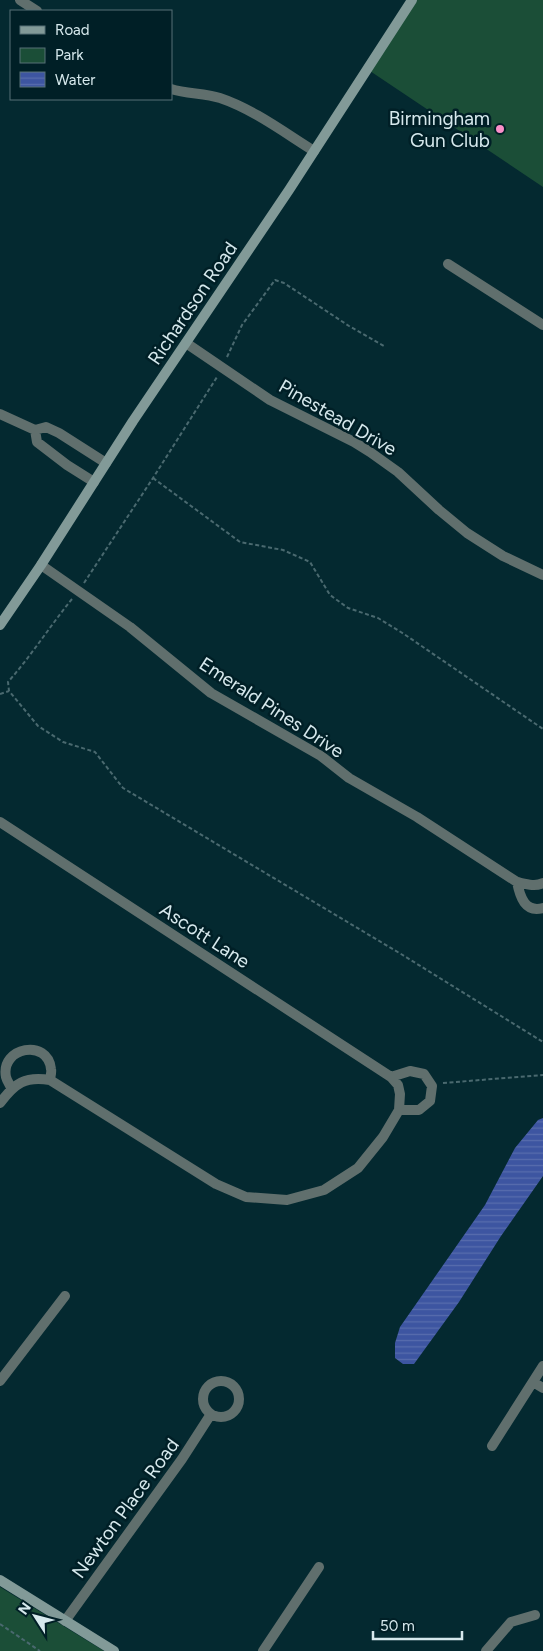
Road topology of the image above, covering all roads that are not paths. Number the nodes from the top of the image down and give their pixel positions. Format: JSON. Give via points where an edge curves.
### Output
{"nodes":[{"id":1,"x":20,"y":0,"type":"edge"},
{"id":2,"x":412,"y":0,"type":"edge"},
{"id":3,"x":35,"y":10,"type":"edge"},
{"id":4,"x":172,"y":89,"type":"edge"},
{"id":5,"x":314,"y":151,"type":"junction"},
{"id":6,"x":448,"y":264,"type":"dead end"},
{"id":7,"x":543,"y":325,"type":"edge"},
{"id":8,"x":186,"y":343,"type":"junction"},
{"id":9,"x":0,"y":414,"type":"edge"},
{"id":10,"x":35,"y":430,"type":"junction"},
{"id":11,"x":106,"y":464,"type":"junction"},
{"id":12,"x":94,"y":482,"type":"junction"},
{"id":13,"x":41,"y":565,"type":"junction"},
{"id":14,"x":543,"y":575,"type":"edge"},
{"id":15,"x":0,"y":625,"type":"edge"},
{"id":16,"x":0,"y":822,"type":"edge"},
{"id":17,"x":517,"y":882,"type":"junction"},
{"id":18,"x":541,"y":884,"type":"edge"},
{"id":19,"x":543,"y":908,"type":"edge"},
{"id":20,"x":391,"y":1077,"type":"junction"},
{"id":21,"x":50,"y":1080,"type":"junction"},
{"id":22,"x":11,"y":1088,"type":"junction"},
{"id":23,"x":0,"y":1103,"type":"edge"},
{"id":24,"x":399,"y":1110,"type":"junction"},
{"id":25,"x":65,"y":1296,"type":"dead end"},
{"id":26,"x":543,"y":1366,"type":"edge"},
{"id":27,"x":0,"y":1381,"type":"edge"},
{"id":28,"x":533,"y":1382,"type":"junction"},
{"id":29,"x":543,"y":1388,"type":"edge"},
{"id":30,"x":211,"y":1414,"type":"dead end"},
{"id":31,"x":492,"y":1446,"type":"dead end"},
{"id":32,"x":319,"y":1567,"type":"dead end"},
{"id":33,"x":0,"y":1580,"type":"edge"},
{"id":34,"x":535,"y":1615,"type":"dead end"},
{"id":35,"x":65,"y":1620,"type":"junction"},
{"id":36,"x":114,"y":1651,"type":"edge"},
{"id":37,"x":263,"y":1651,"type":"edge"},
{"id":38,"x":486,"y":1651,"type":"edge"}],
"edges":[{"from":1,"to":3,"type":"street"},
{"from":2,"to":5,"type":"street","name":"Richardson Road"},
{"from":4,"to":5,"type":"street","via":[[225,100],[258,116]]},
{"from":5,"to":8,"type":"street","name":"Richardson Road"},
{"from":6,"to":7,"type":"street"},
{"from":8,"to":11,"type":"street","name":"Richardson Road"},
{"from":8,"to":14,"type":"street","name":"Pinestead Drive","via":[[270,400],[370,452],[398,472],[467,533],[503,556]]},
{"from":9,"to":10,"type":"street"},
{"from":10,"to":11,"type":"street","via":[[46,427],[59,433]]},
{"from":10,"to":12,"type":"street","via":[[37,442]]},
{"from":11,"to":12,"type":"street","name":"Richardson Road"},
{"from":12,"to":13,"type":"street","name":"Richardson Road"},
{"from":13,"to":15,"type":"street","name":"Richardson Road"},
{"from":13,"to":17,"type":"street","name":"Emerald Pines Drive","via":[[130,627],[211,693],[321,756],[348,778],[417,817]]},
{"from":16,"to":20,"type":"street","name":"Ascott Lane"},
{"from":17,"to":18,"type":"street","name":"Emerald Pines Drive"},
{"from":17,"to":19,"type":"street","via":[[526,906]]},
{"from":20,"to":24,"type":"street","via":[[398,1085]]},
{"from":20,"to":24,"type":"street","via":[[410,1071],[424,1074],[431,1085],[430,1101],[419,1110]]},
{"from":21,"to":22,"type":"street","via":[[25,1080]]},
{"from":21,"to":22,"type":"street","via":[[51,1068],[46,1057],[36,1050],[24,1049],[13,1054],[6,1064],[6,1077]]},
{"from":21,"to":24,"type":"street","via":[[216,1184],[246,1197],[287,1200],[324,1190],[358,1168],[383,1137]]},
{"from":22,"to":23,"type":"street"},
{"from":25,"to":27,"type":"street"},
{"from":26,"to":28,"type":"street"},
{"from":28,"to":29,"type":"street"},
{"from":28,"to":31,"type":"street"},
{"from":30,"to":35,"type":"street","name":"Newton Place Road"},
{"from":32,"to":37,"type":"street"},
{"from":33,"to":35,"type":"street"},
{"from":34,"to":38,"type":"street","via":[[511,1622]]},
{"from":35,"to":36,"type":"street"}]}
